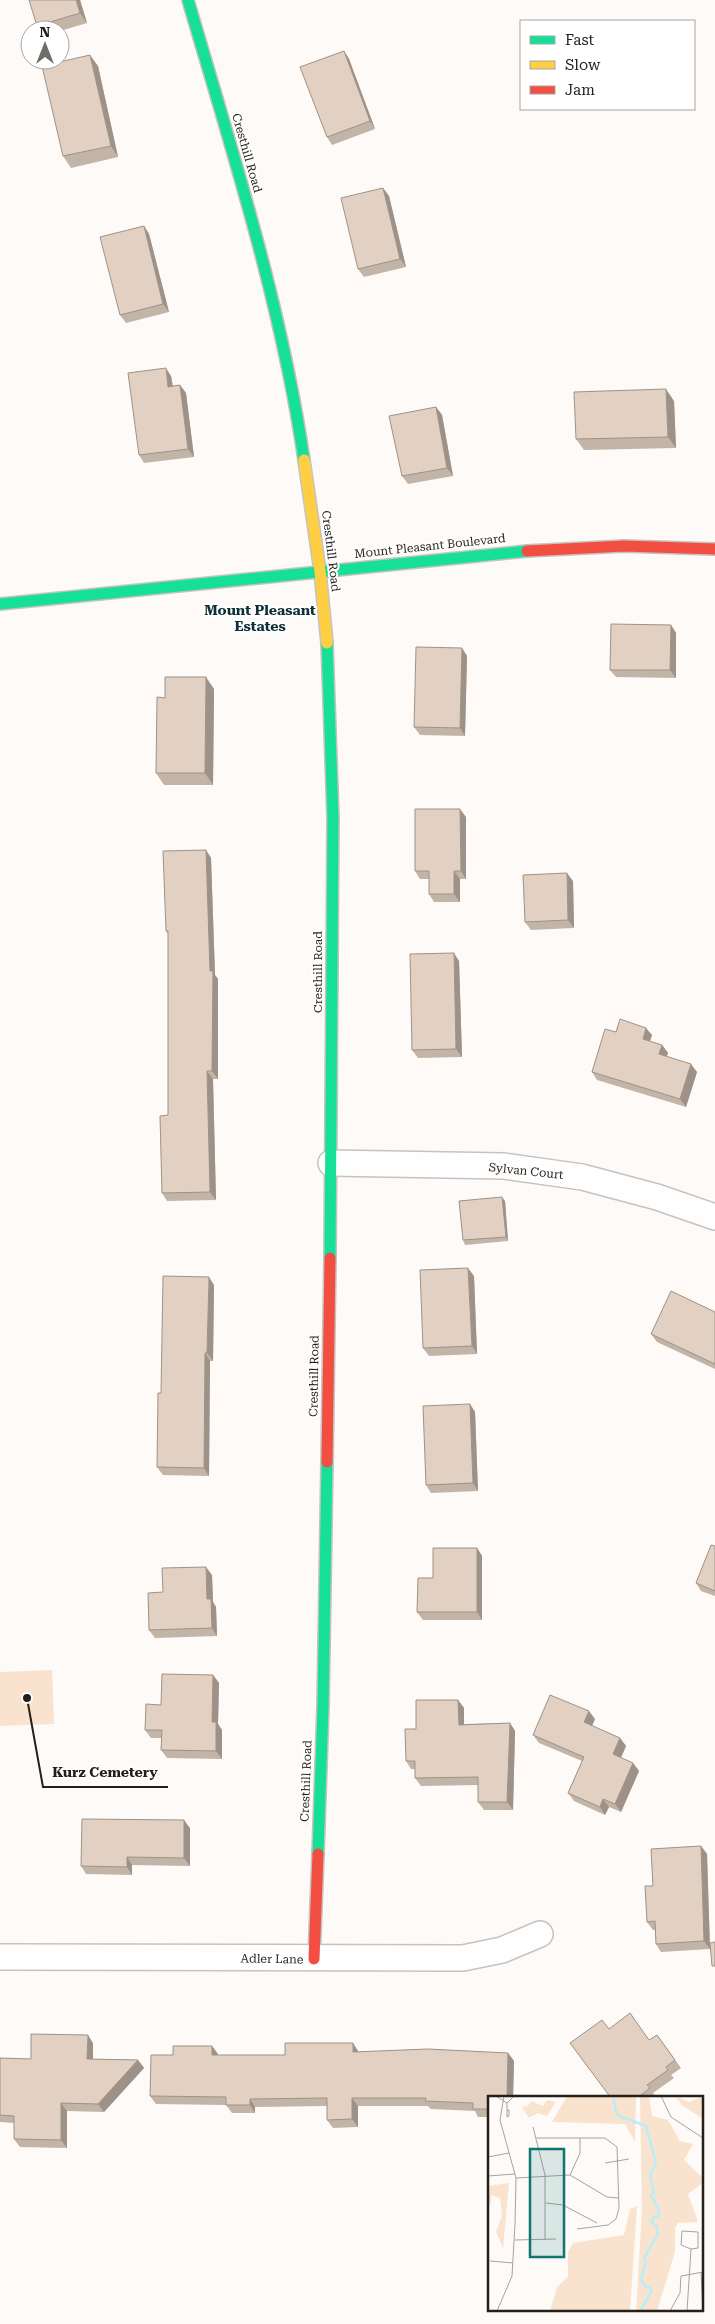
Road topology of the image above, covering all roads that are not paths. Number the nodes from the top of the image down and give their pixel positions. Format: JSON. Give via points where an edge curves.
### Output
{"nodes":[{"id":1,"x":188,"y":0,"type":"edge"},
{"id":2,"x":715,"y":549,"type":"edge"},
{"id":3,"x":320,"y":571,"type":"junction"},
{"id":4,"x":0,"y":604,"type":"edge"},
{"id":5,"x":330,"y":1163,"type":"junction"},
{"id":6,"x":715,"y":1218,"type":"edge"},
{"id":7,"x":540,"y":1934,"type":"dead end"},
{"id":8,"x":0,"y":1957,"type":"edge"},
{"id":9,"x":314,"y":1960,"type":"junction"}],
"edges":[{"from":1,"to":3,"type":"street","name":"Cresthill Road","via":[[252,218],[295,401]]},
{"from":2,"to":3,"type":"street","name":"Mount Pleasant Boulevard","via":[[618,545],[513,550]]},
{"from":3,"to":4,"type":"street","name":"Mount Pleasant Boulevard"},
{"from":3,"to":5,"type":"street","name":"Cresthill Road","via":[[326,634],[333,818]]},
{"from":5,"to":6,"type":"street","name":"Sylvan Court","via":[[513,1167],[582,1177],[658,1197]]},
{"from":5,"to":9,"type":"street","name":"Cresthill Road","via":[[323,1707]]},
{"from":7,"to":9,"type":"street","name":"Adler Lane","via":[[502,1950],[463,1958]]},
{"from":8,"to":9,"type":"street","name":"Adler Lane"}]}
